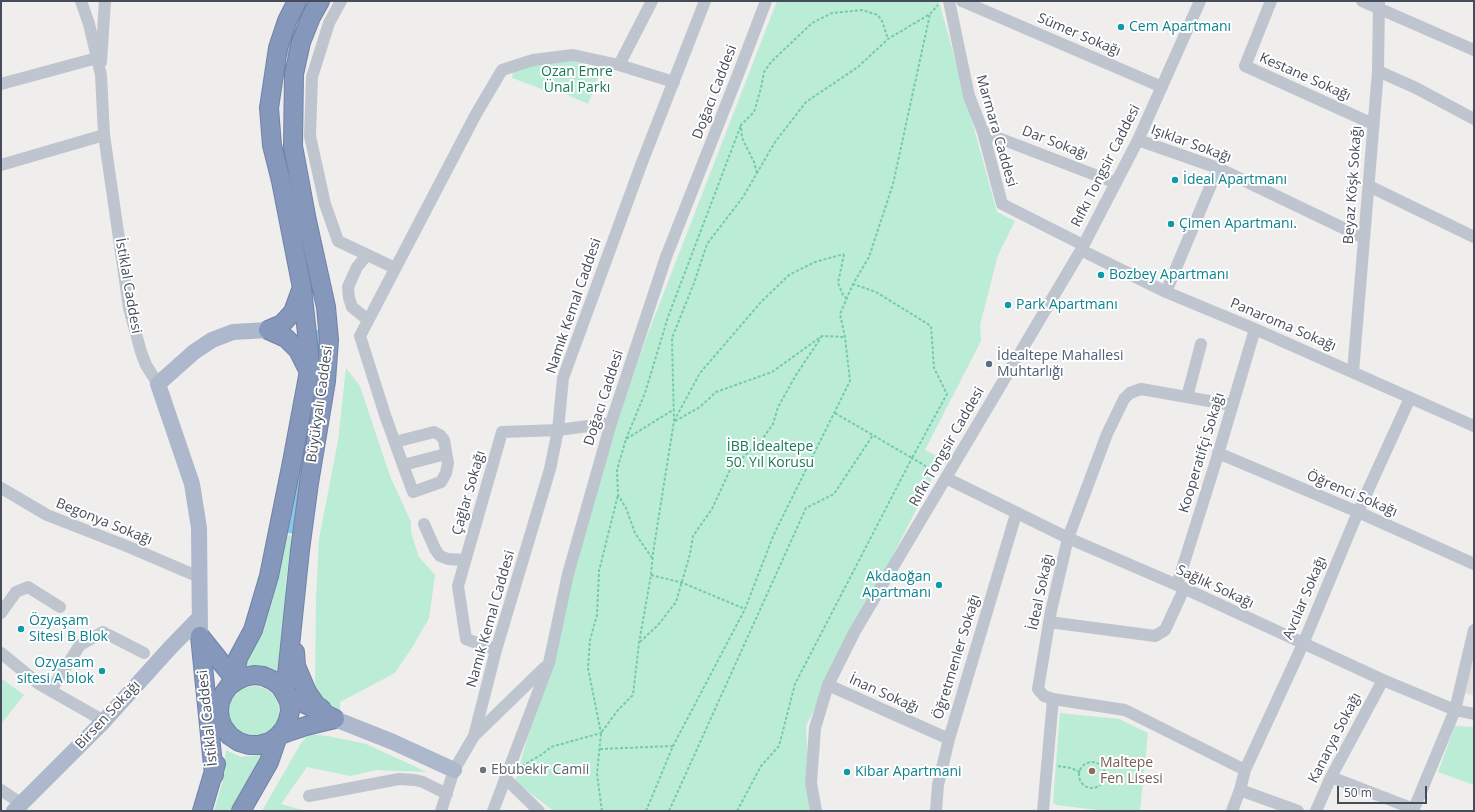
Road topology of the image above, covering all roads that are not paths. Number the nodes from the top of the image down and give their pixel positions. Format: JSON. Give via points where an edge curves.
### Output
{"nodes":[{"id":1,"x":81,"y":1,"type":"edge"},
{"id":2,"x":105,"y":1,"type":"edge"},
{"id":3,"x":296,"y":1,"type":"edge"},
{"id":4,"x":320,"y":1,"type":"edge"},
{"id":5,"x":341,"y":1,"type":"edge"},
{"id":6,"x":652,"y":1,"type":"edge"},
{"id":7,"x":705,"y":1,"type":"edge"},
{"id":8,"x":766,"y":1,"type":"edge"},
{"id":9,"x":948,"y":1,"type":"edge"},
{"id":10,"x":962,"y":1,"type":"edge"},
{"id":11,"x":1200,"y":1,"type":"edge"},
{"id":12,"x":1271,"y":1,"type":"edge"},
{"id":13,"x":1362,"y":1,"type":"edge"},
{"id":14,"x":1379,"y":5,"type":"edge"},
{"id":15,"x":1474,"y":50,"type":"edge"},
{"id":16,"x":97,"y":58,"type":"junction"},
{"id":17,"x":619,"y":65,"type":"junction"},
{"id":18,"x":1378,"y":71,"type":"junction"},
{"id":19,"x":101,"y":75,"type":"junction"},
{"id":20,"x":674,"y":82,"type":"junction"},
{"id":21,"x":1,"y":84,"type":"edge"},
{"id":22,"x":1162,"y":87,"type":"junction"},
{"id":23,"x":1474,"y":119,"type":"edge"},
{"id":24,"x":1373,"y":124,"type":"junction"},
{"id":25,"x":983,"y":132,"type":"junction"},
{"id":26,"x":104,"y":135,"type":"junction"},
{"id":27,"x":1138,"y":140,"type":"junction"},
{"id":28,"x":1,"y":165,"type":"edge"},
{"id":29,"x":1218,"y":168,"type":"junction"},
{"id":30,"x":1116,"y":183,"type":"junction"},
{"id":31,"x":1369,"y":186,"type":"junction"},
{"id":32,"x":1474,"y":237,"type":"edge"},
{"id":33,"x":1364,"y":238,"type":"junction"},
{"id":34,"x":1082,"y":248,"type":"junction"},
{"id":35,"x":367,"y":255,"type":"junction"},
{"id":36,"x":395,"y":268,"type":"junction"},
{"id":37,"x":302,"y":288,"type":"junction"},
{"id":38,"x":1166,"y":292,"type":"junction"},
{"id":39,"x":368,"y":320,"type":"junction"},
{"id":40,"x":1255,"y":328,"type":"junction"},
{"id":41,"x":268,"y":330,"type":"junction"},
{"id":42,"x":1201,"y":344,"type":"dead end"},
{"id":43,"x":309,"y":371,"type":"junction"},
{"id":44,"x":1353,"y":372,"type":"junction"},
{"id":45,"x":158,"y":384,"type":"junction"},
{"id":46,"x":1187,"y":397,"type":"junction"},
{"id":47,"x":1410,"y":398,"type":"junction"},
{"id":48,"x":1232,"y":405,"type":"junction"},
{"id":49,"x":611,"y":423,"type":"junction"},
{"id":50,"x":1474,"y":426,"type":"edge"},
{"id":51,"x":558,"y":430,"type":"junction"},
{"id":52,"x":395,"y":442,"type":"junction"},
{"id":53,"x":1218,"y":453,"type":"junction"},
{"id":54,"x":446,"y":454,"type":"junction"},
{"id":55,"x":403,"y":465,"type":"junction"},
{"id":56,"x":946,"y":478,"type":"junction"},
{"id":57,"x":3,"y":493,"type":"edge"},
{"id":58,"x":1358,"y":512,"type":"junction"},
{"id":59,"x":1016,"y":514,"type":"junction"},
{"id":60,"x":424,"y":524,"type":"dead end"},
{"id":61,"x":1068,"y":538,"type":"junction"},
{"id":62,"x":465,"y":560,"type":"junction"},
{"id":63,"x":1474,"y":564,"type":"edge"},
{"id":64,"x":199,"y":577,"type":"junction"},
{"id":65,"x":1180,"y":587,"type":"junction"},
{"id":66,"x":60,"y":607,"type":"dead end"},
{"id":67,"x":1,"y":613,"type":"edge"},
{"id":68,"x":200,"y":617,"type":"junction"},
{"id":69,"x":293,"y":619,"type":"junction"},
{"id":70,"x":1049,"y":622,"type":"junction"},
{"id":71,"x":1474,"y":630,"type":"edge"},
{"id":72,"x":200,"y":636,"type":"junction"},
{"id":73,"x":1303,"y":644,"type":"junction"},
{"id":74,"x":496,"y":650,"type":"junction"},
{"id":75,"x":1,"y":653,"type":"edge"},
{"id":76,"x":144,"y":653,"type":"dead end"},
{"id":77,"x":549,"y":663,"type":"junction"},
{"id":78,"x":1383,"y":680,"type":"junction"},
{"id":79,"x":236,"y":681,"type":"junction"},
{"id":80,"x":828,"y":685,"type":"junction"},
{"id":81,"x":51,"y":690,"type":"junction"},
{"id":82,"x":285,"y":694,"type":"junction"},
{"id":83,"x":1053,"y":699,"type":"junction"},
{"id":84,"x":1455,"y":710,"type":"junction"},
{"id":85,"x":1474,"y":714,"type":"edge"},
{"id":86,"x":335,"y":720,"type":"junction"},
{"id":87,"x":104,"y":721,"type":"junction"},
{"id":88,"x":223,"y":727,"type":"junction"},
{"id":89,"x":278,"y":736,"type":"junction"},
{"id":90,"x":474,"y":736,"type":"junction"},
{"id":91,"x":949,"y":739,"type":"junction"},
{"id":92,"x":454,"y":770,"type":"junction"},
{"id":93,"x":1245,"y":770,"type":"junction"},
{"id":94,"x":214,"y":775,"type":"junction"},
{"id":95,"x":1331,"y":777,"type":"junction"},
{"id":96,"x":505,"y":778,"type":"junction"},
{"id":97,"x":1,"y":790,"type":"edge"},
{"id":98,"x":1240,"y":790,"type":"junction"},
{"id":99,"x":447,"y":794,"type":"junction"},
{"id":100,"x":309,"y":796,"type":"dead end"},
{"id":101,"x":18,"y":807,"type":"edge"},
{"id":102,"x":1414,"y":810,"type":"edge"},
{"id":103,"x":202,"y":811,"type":"edge"},
{"id":104,"x":241,"y":811,"type":"edge"},
{"id":105,"x":441,"y":811,"type":"edge"},
{"id":106,"x":493,"y":811,"type":"edge"},
{"id":107,"x":539,"y":811,"type":"edge"},
{"id":108,"x":816,"y":811,"type":"edge"},
{"id":109,"x":936,"y":811,"type":"edge"},
{"id":110,"x":1043,"y":811,"type":"edge"},
{"id":111,"x":1232,"y":811,"type":"edge"},
{"id":112,"x":1298,"y":811,"type":"edge"},
{"id":113,"x":1316,"y":811,"type":"edge"}],
"edges":[{"from":1,"to":16,"type":"street","name":"İstiklal Caddesi"},
{"from":2,"to":19,"type":"street"},
{"from":3,"to":37,"type":"highway","name":"Büyükyalı Caddesi","via":[[278,48],[269,108],[272,145]]},
{"from":4,"to":69,"type":"highway","name":"Büyükyalı Caddesi","via":[[310,17],[301,42],[294,74],[293,146],[326,307],[329,340],[326,381],[308,483]]},
{"from":5,"to":35,"type":"street","via":[[329,23],[312,77],[310,136],[325,204],[338,241]]},
{"from":6,"to":17,"type":"street"},
{"from":7,"to":20,"type":"street","name":"Namık Kemal Caddesi"},
{"from":8,"to":49,"type":"street","name":"Doğacı Caddesi","via":[[666,257]]},
{"from":9,"to":25,"type":"street","name":"Marmara Caddesi","via":[[969,96]]},
{"from":10,"to":22,"type":"street","name":"Sümer Sokağı"},
{"from":11,"to":22,"type":"street","name":"Rıfkı Tongsir Caddesi"},
{"from":12,"to":24,"type":"street","name":"Kestane Sokağı","via":[[1245,66]]},
{"from":13,"to":14,"type":"street"},
{"from":14,"to":15,"type":"street"},
{"from":14,"to":18,"type":"street","name":"Beyaz Köşk Sokağı"},
{"from":16,"to":19,"type":"street","name":"İstiklal Caddesi"},
{"from":16,"to":21,"type":"street"},
{"from":17,"to":20,"type":"street"},
{"from":17,"to":36,"type":"street","via":[[573,55],[533,60],[502,70]]},
{"from":18,"to":23,"type":"street"},
{"from":18,"to":24,"type":"street","name":"Beyaz Köşk Sokağı"},
{"from":19,"to":26,"type":"street","name":"İstiklal Caddesi"},
{"from":20,"to":51,"type":"street","name":"Namık Kemal Caddesi","via":[[563,378]]},
{"from":22,"to":27,"type":"street","name":"Rıfkı Tongsir Caddesi"},
{"from":24,"to":31,"type":"street","name":"Beyaz Köşk Sokağı"},
{"from":25,"to":30,"type":"street","name":"Dar Sokağı"},
{"from":25,"to":34,"type":"street","name":"Marmara Caddesi","via":[[1002,204]]},
{"from":26,"to":28,"type":"street"},
{"from":26,"to":45,"type":"street","name":"İstiklal Caddesi","via":[[129,308],[141,352]]},
{"from":27,"to":29,"type":"street","name":"Işıklar Sokağı"},
{"from":27,"to":30,"type":"street","name":"Rıfkı Tongsir Caddesi"},
{"from":29,"to":33,"type":"street","name":"Işıklar Sokağı"},
{"from":29,"to":38,"type":"street"},
{"from":30,"to":34,"type":"street","name":"Rıfkı Tongsir Caddesi"},
{"from":31,"to":32,"type":"street"},
{"from":31,"to":33,"type":"street","name":"Beyaz Köşk Sokağı"},
{"from":33,"to":44,"type":"street","name":"Beyaz Köşk Sokağı"},
{"from":34,"to":38,"type":"street","name":"Panaroma Sokağı"},
{"from":34,"to":56,"type":"street","name":"Rıfkı Tongsir Caddesi"},
{"from":35,"to":36,"type":"street"},
{"from":35,"to":39,"type":"street","via":[[357,267],[348,287],[352,307]]},
{"from":36,"to":39,"type":"street"},
{"from":37,"to":41,"type":"highway","via":[[293,312],[282,324]]},
{"from":37,"to":43,"type":"highway","name":"Büyükyalı Caddesi"},
{"from":38,"to":40,"type":"street","name":"Panaroma Sokağı"},
{"from":39,"to":52,"type":"street","via":[[360,336]]},
{"from":40,"to":44,"type":"street","name":"Panaroma Sokağı"},
{"from":40,"to":48,"type":"street","name":"Kooperatifçi Sokağı"},
{"from":41,"to":43,"type":"highway","name":"Büyükyalı Caddesi","via":[[286,338],[298,350]]},
{"from":41,"to":45,"type":"main road","via":[[233,332],[212,340]]},
{"from":42,"to":46,"type":"street"},
{"from":43,"to":79,"type":"highway","name":"Büyükyalı Caddesi","via":[[269,576],[253,630],[238,658]]},
{"from":44,"to":47,"type":"street","name":"Panaroma Sokağı"},
{"from":45,"to":64,"type":"main road","name":"İstiklal Caddesi","via":[[192,484],[199,528]]},
{"from":46,"to":48,"type":"street","name":"İdeal Sokağı"},
{"from":46,"to":61,"type":"street","name":"İdeal Sokağı","via":[[1140,390],[1130,393],[1124,399],[1107,434]]},
{"from":47,"to":50,"type":"street","name":"Panaroma Sokağı"},
{"from":47,"to":58,"type":"street","name":"Avcılar Sokağı"},
{"from":48,"to":53,"type":"street","name":"Kooperatifçi Sokağı"},
{"from":49,"to":51,"type":"street","name":"Çağlar Sokağı"},
{"from":49,"to":77,"type":"street","name":"Doğacı Caddesi","via":[[568,574]]},
{"from":51,"to":62,"type":"street","name":"Çağlar Sokağı","via":[[502,432]]},
{"from":51,"to":74,"type":"street","name":"Namık Kemal Caddesi","via":[[550,468]]},
{"from":52,"to":54,"type":"street","via":[[434,432],[442,437]]},
{"from":52,"to":55,"type":"street"},
{"from":53,"to":58,"type":"street","name":"Öğrenci Sokağı"},
{"from":53,"to":65,"type":"street","name":"Kooperatifçi Sokağı"},
{"from":54,"to":55,"type":"street"},
{"from":54,"to":55,"type":"street","via":[[447,468],[441,482],[413,492]]},
{"from":56,"to":59,"type":"street","name":"Sağlık Sokağı"},
{"from":56,"to":80,"type":"street","name":"Rıfkı Tongsir Caddesi","via":[[855,631]]},
{"from":57,"to":64,"type":"street","name":"Begonya Sokağı","via":[[46,515]]},
{"from":58,"to":63,"type":"street","name":"Öğrenci Sokağı"},
{"from":58,"to":73,"type":"street","name":"Avcılar Sokağı"},
{"from":59,"to":61,"type":"street","name":"Sağlık Sokağı"},
{"from":59,"to":91,"type":"street","name":"Öğretmenler Sokağı"},
{"from":60,"to":62,"type":"street","via":[[440,556]]},
{"from":61,"to":65,"type":"street","name":"Sağlık Sokağı"},
{"from":61,"to":70,"type":"street","name":"İdeal Sokağı"},
{"from":62,"to":74,"type":"street","name":"Çağlar Sokağı","via":[[458,586],[466,639]]},
{"from":64,"to":68,"type":"main road","name":"İstiklal Caddesi"},
{"from":65,"to":70,"type":"street","name":"Kooperatifçi Sokağı","via":[[1165,630],[1155,636]]},
{"from":65,"to":73,"type":"street","name":"Sağlık Sokağı"},
{"from":66,"to":67,"type":"street","via":[[28,587],[16,592]]},
{"from":68,"to":72,"type":"main road","name":"İstiklal Caddesi"},
{"from":68,"to":87,"type":"main road","name":"Birsen Sokağı"},
{"from":69,"to":82,"type":"highway","name":"Büyükyalı Caddesi"},
{"from":69,"to":86,"type":"highway","via":[[296,666],[307,692],[316,705]]},
{"from":70,"to":83,"type":"street","name":"İdeal Sokağı","via":[[1038,689],[1044,696]]},
{"from":71,"to":84,"type":"street"},
{"from":72,"to":79,"type":"highway","name":"İstiklal Caddesi"},
{"from":72,"to":94,"type":"highway","name":"İstiklal Caddesi"},
{"from":73,"to":78,"type":"street","name":"Sağlık Sokağı"},
{"from":73,"to":93,"type":"street","name":"Avcılar Sokağı"},
{"from":74,"to":90,"type":"street","name":"Namık Kemal Caddesi"},
{"from":75,"to":81,"type":"street","via":[[39,684]]},
{"from":76,"to":81,"type":"street","via":[[104,632],[80,645]]},
{"from":77,"to":90,"type":"street"},
{"from":77,"to":96,"type":"street","name":"Doğacı Caddesi"},
{"from":78,"to":84,"type":"street","name":"Sağlık Sokağı"},
{"from":78,"to":95,"type":"street","name":"Kanarya Sokağı"},
{"from":79,"to":82,"type":"highway","via":[[254,675],[263,676],[276,683]]},
{"from":79,"to":88,"type":"highway","via":[[229,686],[220,702]]},
{"from":80,"to":91,"type":"street","name":"İnan Sokağı"},
{"from":80,"to":108,"type":"street","name":"Rıfkı Tongsir Caddesi","via":[[815,728],[811,783]]},
{"from":81,"to":87,"type":"street"},
{"from":82,"to":86,"type":"highway"},
{"from":82,"to":89,"type":"highway","name":"Büyükyalı Caddesi","via":[[290,711],[284,729]]},
{"from":83,"to":93,"type":"street","name":"İdeal Sokağı","via":[[1125,710]]},
{"from":83,"to":110,"type":"street"},
{"from":84,"to":85,"type":"street","name":"Sağlık Sokağı"},
{"from":84,"to":102,"type":"street"},
{"from":86,"to":89,"type":"highway","via":[[306,726]]},
{"from":86,"to":92,"type":"main road","via":[[393,742]]},
{"from":87,"to":101,"type":"main road","name":"Birsen Sokağı"},
{"from":88,"to":89,"type":"highway","via":[[238,742],[249,745],[270,742]]},
{"from":88,"to":94,"type":"highway","name":"İstiklal Caddesi"},
{"from":89,"to":104,"type":"highway","name":"Büyükyalı Caddesi","via":[[269,762]]},
{"from":90,"to":92,"type":"street","name":"Namık Kemal Caddesi"},
{"from":91,"to":109,"type":"street","name":"Öğretmenler Sokağı","via":[[938,785]]},
{"from":92,"to":99,"type":"street","name":"Namık Kemal Caddesi"},
{"from":93,"to":98,"type":"street","name":"Avcılar Sokağı"},
{"from":94,"to":103,"type":"highway"},
{"from":95,"to":102,"type":"street"},
{"from":95,"to":113,"type":"street","name":"Kanarya Sokağı"},
{"from":96,"to":106,"type":"street","name":"Doğacı Caddesi"},
{"from":96,"to":107,"type":"street"},
{"from":97,"to":101,"type":"street"},
{"from":98,"to":111,"type":"street","name":"Avcılar Sokağı"},
{"from":98,"to":112,"type":"street"},
{"from":99,"to":100,"type":"street","via":[[415,780],[399,779]]},
{"from":99,"to":105,"type":"street","name":"Namık Kemal Caddesi"}]}
